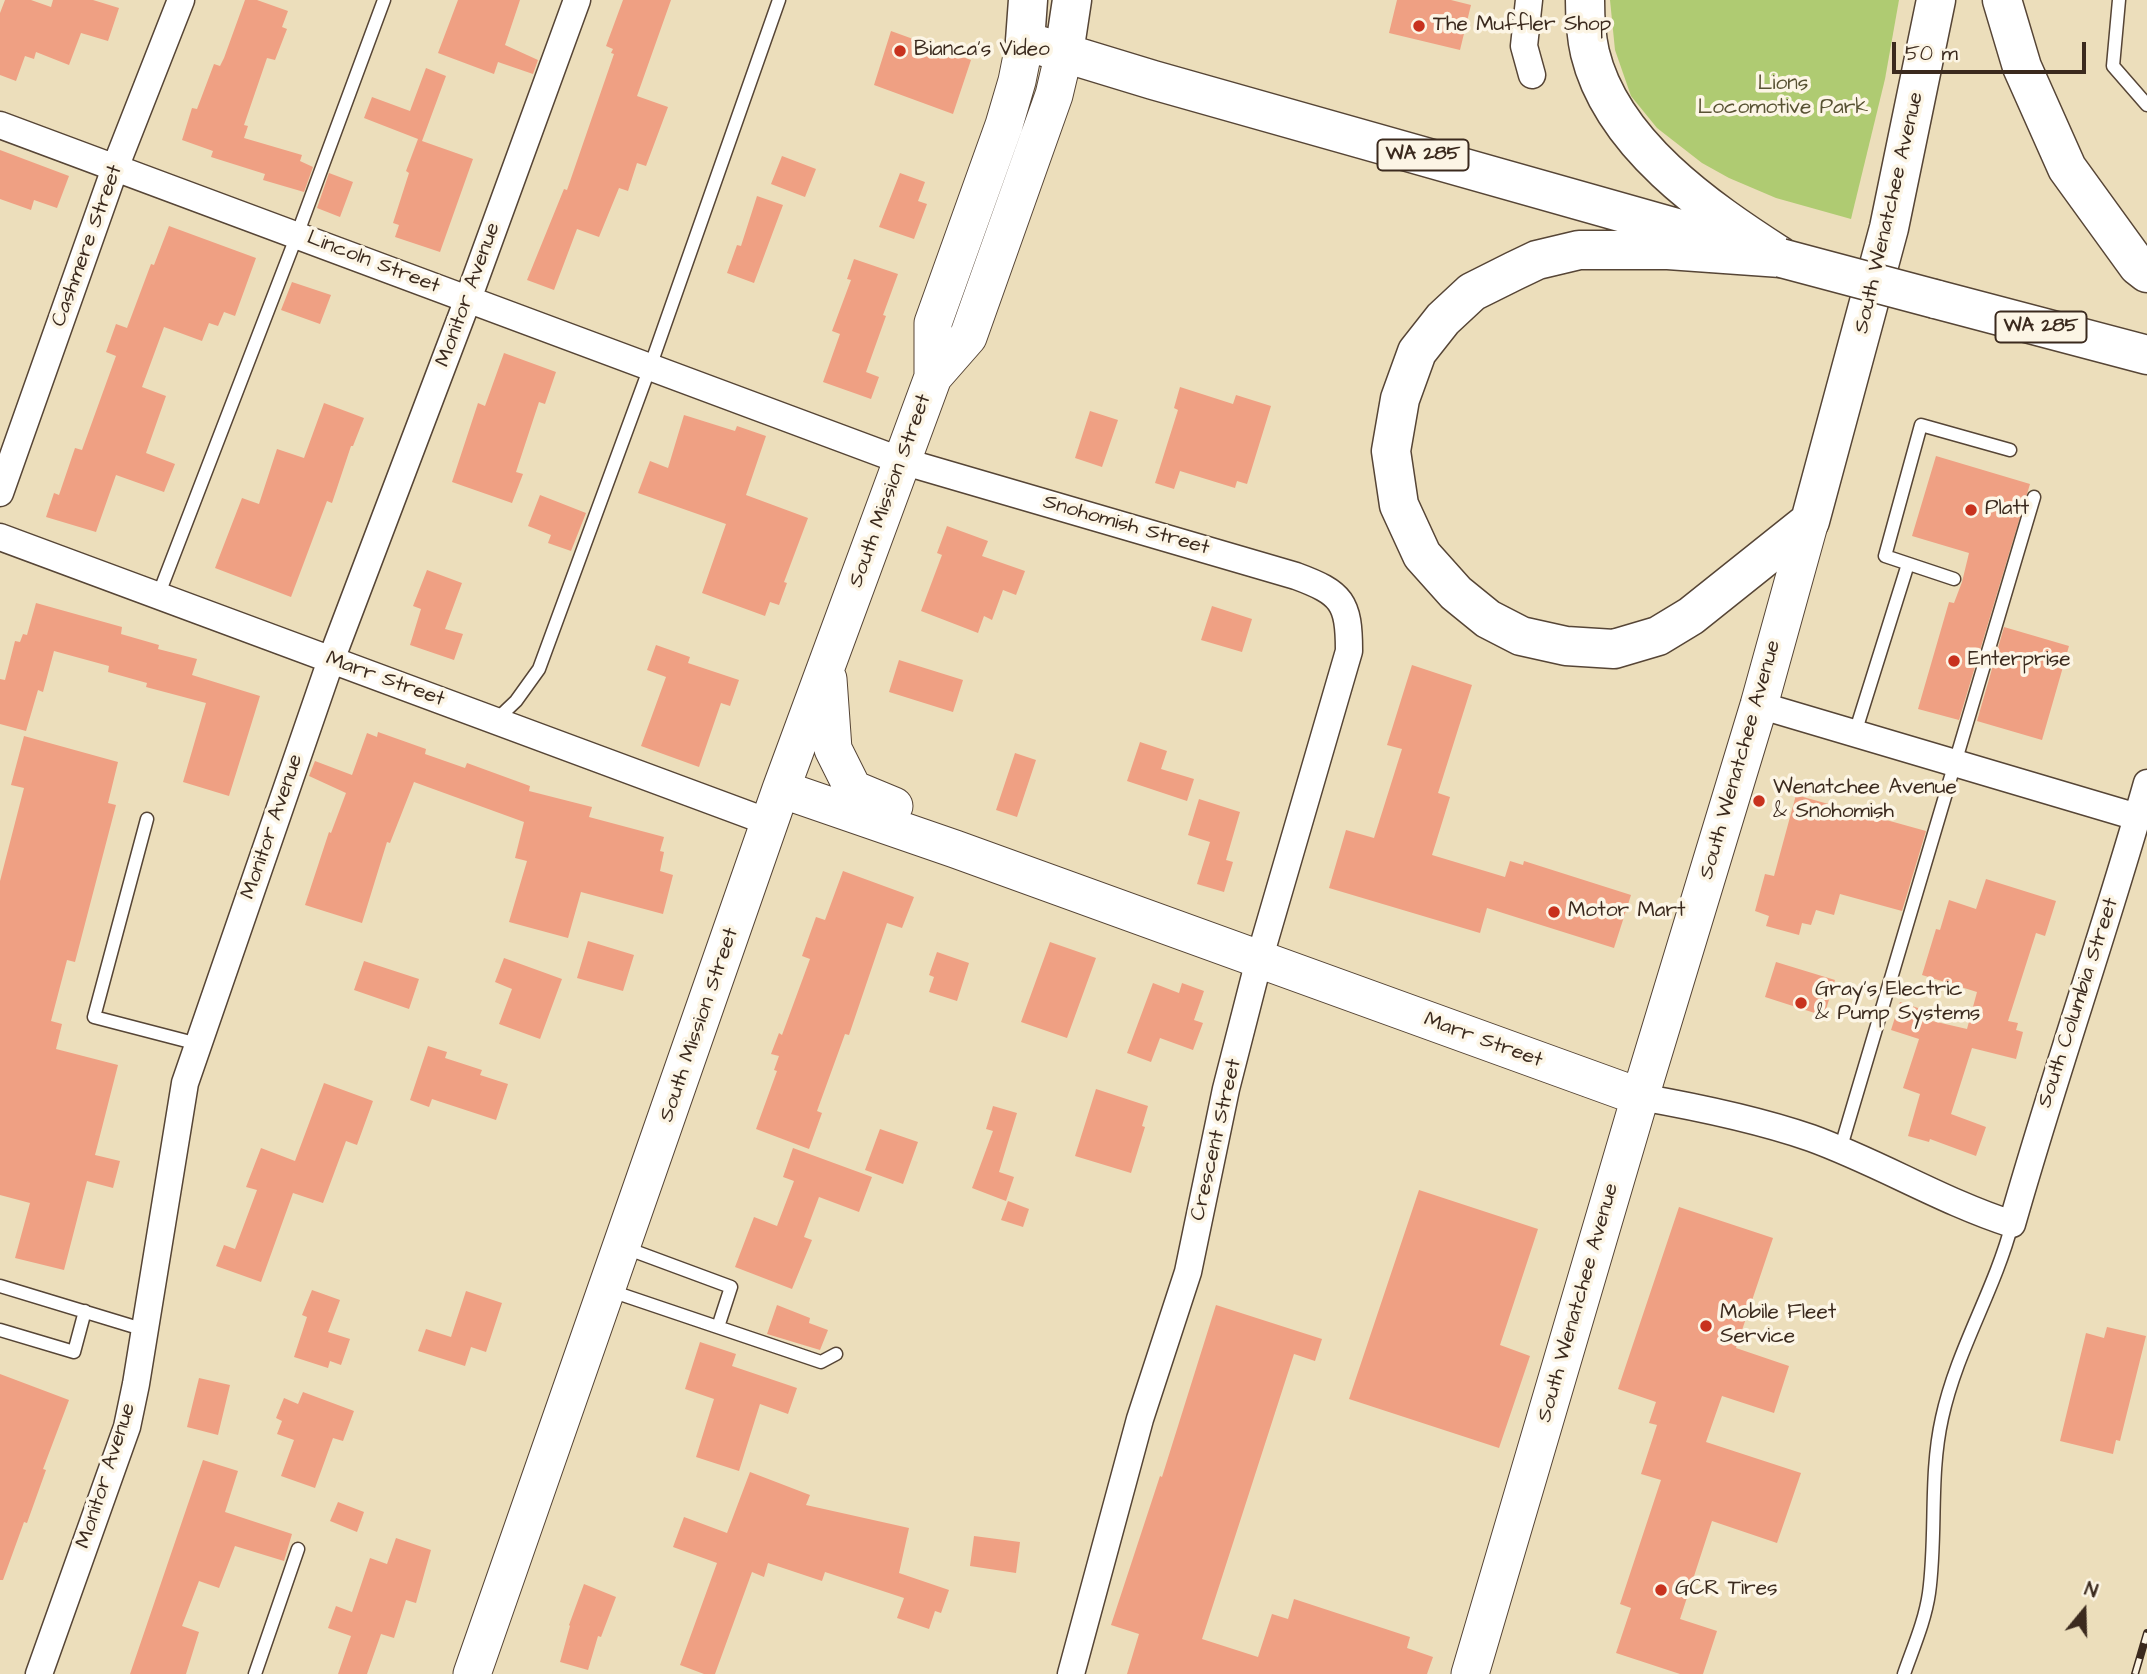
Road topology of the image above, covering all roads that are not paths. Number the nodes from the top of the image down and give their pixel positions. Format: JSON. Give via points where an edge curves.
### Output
{"nodes":[{"id":1,"x":181,"y":0,"type":"edge"},
{"id":2,"x":384,"y":0,"type":"edge"},
{"id":3,"x":577,"y":0,"type":"edge"},
{"id":4,"x":779,"y":0,"type":"edge"},
{"id":5,"x":1028,"y":0,"type":"edge"},
{"id":6,"x":1072,"y":0,"type":"edge"},
{"id":7,"x":1529,"y":0,"type":"edge"},
{"id":8,"x":1585,"y":0,"type":"edge"},
{"id":9,"x":1936,"y":0,"type":"edge"},
{"id":10,"x":2002,"y":0,"type":"edge"},
{"id":11,"x":2119,"y":0,"type":"edge"},
{"id":12,"x":1025,"y":41,"type":"junction"},
{"id":13,"x":1064,"y":53,"type":"junction"},
{"id":14,"x":1532,"y":75,"type":"dead end"},
{"id":15,"x":2147,"y":104,"type":"edge"},
{"id":16,"x":0,"y":125,"type":"edge"},
{"id":17,"x":115,"y":167,"type":"junction"},
{"id":18,"x":298,"y":235,"type":"junction"},
{"id":19,"x":1782,"y":258,"type":"junction"},
{"id":20,"x":2147,"y":273,"type":"edge"},
{"id":21,"x":468,"y":299,"type":"junction"},
{"id":22,"x":2147,"y":355,"type":"edge"},
{"id":23,"x":650,"y":367,"type":"junction"},
{"id":24,"x":933,"y":377,"type":"junction"},
{"id":25,"x":2010,"y":450,"type":"dead end"},
{"id":26,"x":902,"y":461,"type":"junction"},
{"id":27,"x":0,"y":494,"type":"edge"},
{"id":28,"x":2034,"y":497,"type":"dead end"},
{"id":29,"x":1810,"y":521,"type":"junction"},
{"id":30,"x":0,"y":537,"type":"edge"},
{"id":31,"x":1909,"y":564,"type":"junction"},
{"id":32,"x":1954,"y":579,"type":"dead end"},
{"id":33,"x":158,"y":596,"type":"junction"},
{"id":34,"x":1343,"y":605,"type":"joint"},
{"id":35,"x":331,"y":660,"type":"junction"},
{"id":36,"x":827,"y":666,"type":"junction"},
{"id":37,"x":1759,"y":705,"type":"junction"},
{"id":38,"x":494,"y":721,"type":"junction"},
{"id":39,"x":1855,"y":733,"type":"junction"},
{"id":40,"x":1955,"y":763,"type":"junction"},
{"id":41,"x":2147,"y":783,"type":"edge"},
{"id":42,"x":782,"y":789,"type":"junction"},
{"id":43,"x":2137,"y":817,"type":"junction"},
{"id":44,"x":147,"y":819,"type":"dead end"},
{"id":45,"x":771,"y":823,"type":"junction"},
{"id":46,"x":955,"y":849,"type":"junction"},
{"id":47,"x":1259,"y":960,"type":"junction"},
{"id":48,"x":198,"y":1044,"type":"junction"},
{"id":49,"x":1640,"y":1097,"type":"junction"},
{"id":50,"x":1840,"y":1150,"type":"junction"},
{"id":51,"x":2012,"y":1224,"type":"junction"},
{"id":52,"x":623,"y":1247,"type":"junction"},
{"id":53,"x":0,"y":1286,"type":"edge"},
{"id":54,"x":608,"y":1290,"type":"junction"},
{"id":55,"x":85,"y":1311,"type":"junction"},
{"id":56,"x":718,"y":1327,"type":"junction"},
{"id":57,"x":0,"y":1330,"type":"edge"},
{"id":58,"x":145,"y":1330,"type":"junction"},
{"id":59,"x":836,"y":1354,"type":"dead end"},
{"id":60,"x":298,"y":1549,"type":"dead end"},
{"id":61,"x":39,"y":1674,"type":"edge"},
{"id":62,"x":255,"y":1674,"type":"edge"},
{"id":63,"x":472,"y":1674,"type":"edge"},
{"id":64,"x":1071,"y":1674,"type":"edge"},
{"id":65,"x":1469,"y":1674,"type":"edge"},
{"id":66,"x":1904,"y":1674,"type":"edge"}],
"edges":[{"from":1,"to":17,"type":"street","name":"Cashmere Street"},
{"from":2,"to":18,"type":"lane"},
{"from":3,"to":21,"type":"street","name":"Monitor Avenue"},
{"from":4,"to":23,"type":"lane"},
{"from":5,"to":12,"type":"main road","name":"South Mission Street"},
{"from":6,"to":13,"type":"main road","name":"South Mission Street"},
{"from":7,"to":14,"type":"street","via":[[1524,46]]},
{"from":8,"to":19,"type":"main road","via":[[1590,55],[1604,91],[1622,119],[1674,179],[1722,219]]},
{"from":9,"to":29,"type":"main road","name":"South Wenatchee Avenue","via":[[1889,228]]},
{"from":10,"to":20,"type":"main road","via":[[2022,67],[2067,168]]},
{"from":11,"to":15,"type":"lane","via":[[2113,66]]},
{"from":12,"to":13,"type":"main road","number":"WA 285"},
{"from":12,"to":24,"type":"main road","name":"South Mission Street","via":[[1004,125],[933,323]]},
{"from":13,"to":19,"type":"main road","number":"WA 285"},
{"from":13,"to":24,"type":"main road","name":"South Mission Street","via":[[968,337]]},
{"from":16,"to":17,"type":"street","name":"Lincoln Street"},
{"from":17,"to":18,"type":"street","name":"Lincoln Street"},
{"from":17,"to":27,"type":"street","name":"Cashmere Street"},
{"from":18,"to":21,"type":"street","name":"Lincoln Street"},
{"from":18,"to":33,"type":"lane"},
{"from":19,"to":22,"type":"main road","number":"WA 285","bridge":true},
{"from":19,"to":29,"type":"main road","via":[[1668,250],[1579,250],[1514,271],[1472,292],[1417,352],[1400,399],[1391,452],[1399,505],[1422,555],[1456,593],[1488,619],[1521,636],[1566,646],[1614,649],[1658,636],[1690,617]]},
{"from":21,"to":23,"type":"street","name":"Lincoln Street"},
{"from":21,"to":35,"type":"street","name":"Monitor Avenue"},
{"from":23,"to":26,"type":"street","name":"Lincoln Street"},
{"from":23,"to":38,"type":"lane","via":[[539,669],[516,701]]},
{"from":24,"to":26,"type":"main road","name":"South Mission Street"},
{"from":25,"to":31,"type":"lane","via":[[1921,425],[1885,556]]},
{"from":26,"to":34,"type":"street","name":"Snohomish Street","via":[[1296,576],[1332,592]]},
{"from":26,"to":36,"type":"main road","name":"South Mission Street"},
{"from":28,"to":40,"type":"lane"},
{"from":29,"to":37,"type":"main road","name":"South Wenatchee Avenue"},
{"from":30,"to":33,"type":"street","name":"Marr Street"},
{"from":31,"to":32,"type":"lane"},
{"from":31,"to":39,"type":"lane"},
{"from":33,"to":35,"type":"street","name":"Marr Street"},
{"from":34,"to":47,"type":"street","name":"Crescent Street","via":[[1349,651]]},
{"from":35,"to":38,"type":"street","name":"Marr Street"},
{"from":35,"to":48,"type":"street","name":"Monitor Avenue"},
{"from":36,"to":42,"type":"main road","name":"South Mission Street"},
{"from":36,"to":46,"type":"main road","via":[[833,748],[853,789],[942,826]]},
{"from":37,"to":39,"type":"street"},
{"from":37,"to":49,"type":"main road","name":"South Wenatchee Avenue"},
{"from":38,"to":45,"type":"street","name":"Marr Street"},
{"from":39,"to":40,"type":"street"},
{"from":40,"to":43,"type":"street"},
{"from":40,"to":50,"type":"lane"},
{"from":41,"to":43,"type":"street","name":"South Columbia Street"},
{"from":42,"to":45,"type":"main road","name":"South Mission Street"},
{"from":42,"to":46,"type":"main road","name":"Marr Street"},
{"from":43,"to":51,"type":"street","name":"South Columbia Street"},
{"from":44,"to":48,"type":"lane","via":[[94,1017]]},
{"from":45,"to":52,"type":"main road","name":"South Mission Street"},
{"from":46,"to":47,"type":"main road","name":"Marr Street"},
{"from":47,"to":49,"type":"main road","name":"Marr Street"},
{"from":47,"to":64,"type":"street","name":"Crescent Street","via":[[1226,1089],[1188,1272],[1140,1419]]},
{"from":48,"to":58,"type":"street","name":"Monitor Avenue","via":[[185,1083]]},
{"from":49,"to":50,"type":"street","name":"Marr Street","via":[[1779,1128]]},
{"from":49,"to":65,"type":"main road","name":"South Wenatchee Avenue"},
{"from":50,"to":51,"type":"street","name":"Marr Street"},
{"from":51,"to":66,"type":"lane","via":[[1997,1275],[1947,1395],[1933,1479],[1929,1592]]},
{"from":52,"to":54,"type":"main road","name":"South Mission Street"},
{"from":52,"to":56,"type":"lane","via":[[731,1287]]},
{"from":53,"to":55,"type":"lane"},
{"from":54,"to":56,"type":"lane"},
{"from":54,"to":63,"type":"main road","name":"South Mission Street"},
{"from":55,"to":57,"type":"lane","via":[[74,1352]]},
{"from":55,"to":58,"type":"lane"},
{"from":56,"to":59,"type":"lane","via":[[821,1362]]},
{"from":58,"to":61,"type":"street","name":"Monitor Avenue","via":[[127,1427]]},
{"from":60,"to":62,"type":"lane"}]}
